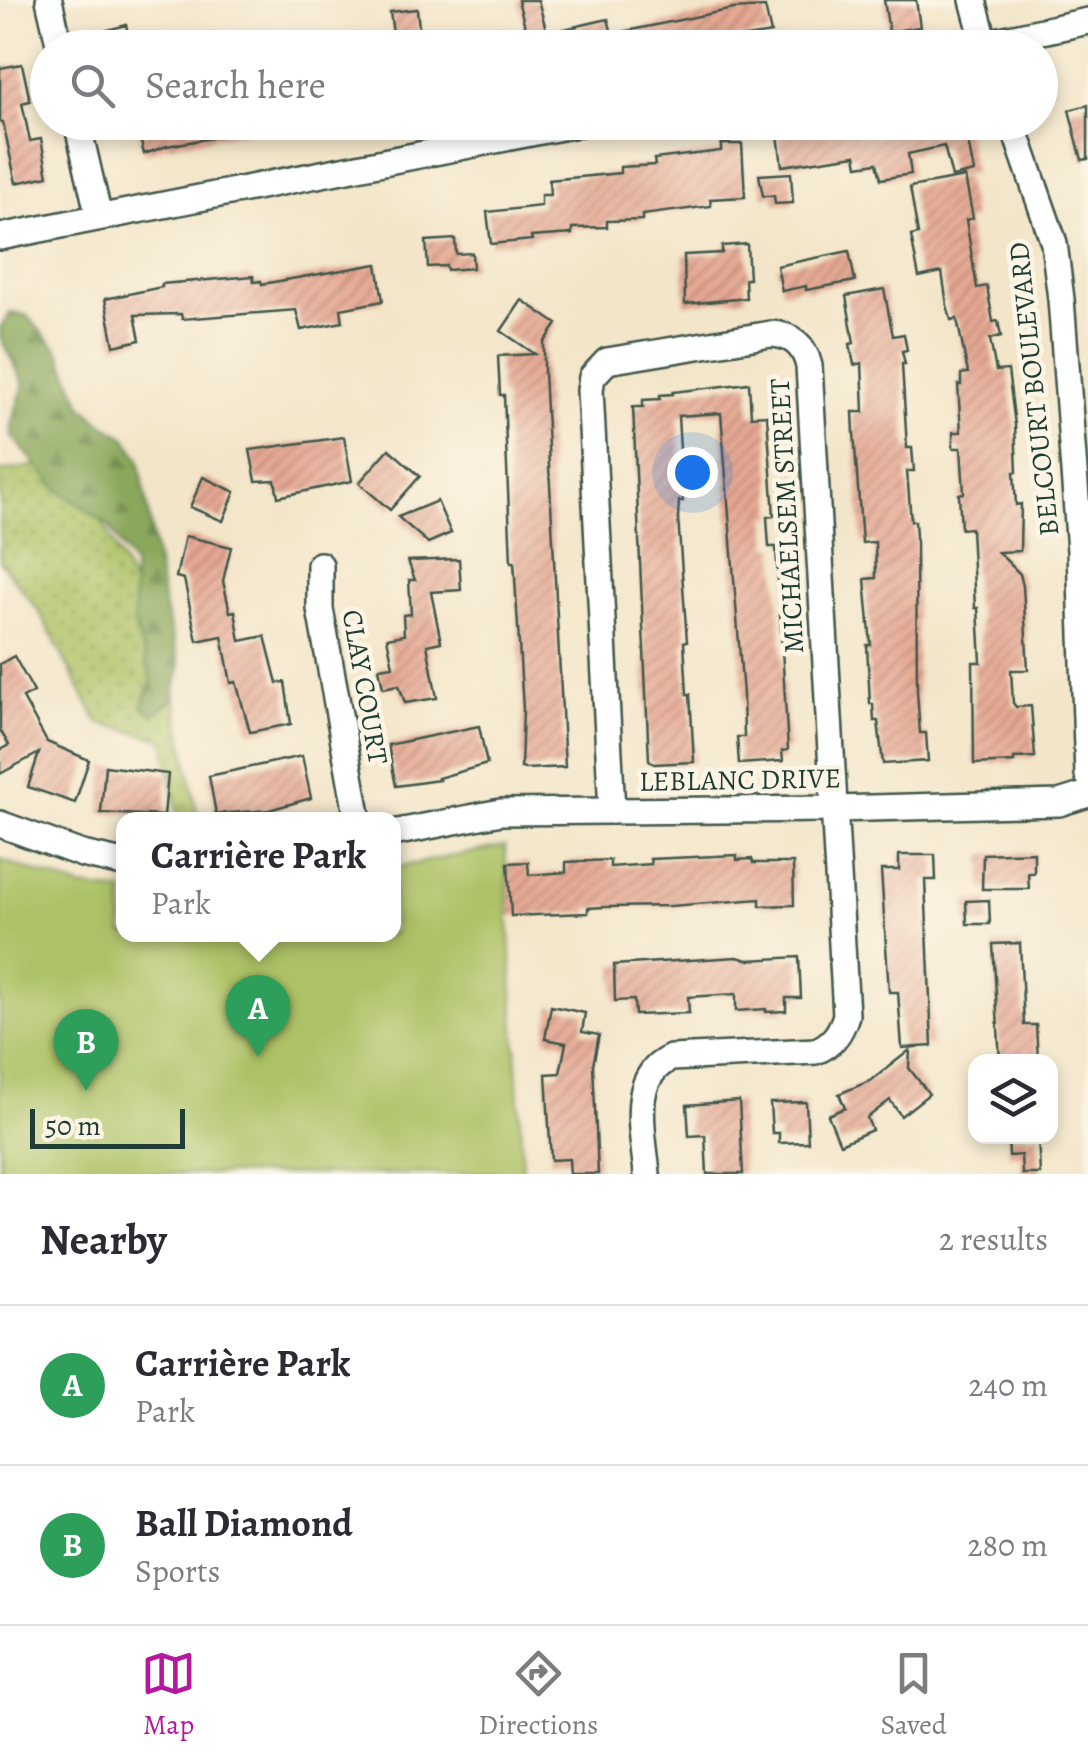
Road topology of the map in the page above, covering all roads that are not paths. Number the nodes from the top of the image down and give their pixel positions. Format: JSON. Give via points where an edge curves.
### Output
{"nodes":[{"id":1,"x":49,"y":0,"type":"edge"},
{"id":2,"x":973,"y":0,"type":"edge"},
{"id":3,"x":1088,"y":21,"type":"edge"},
{"id":4,"x":56,"y":30,"type":"edge"},
{"id":5,"x":976,"y":30,"type":"edge"},
{"id":6,"x":1048,"y":30,"type":"edge"},
{"id":7,"x":81,"y":140,"type":"edge"},
{"id":8,"x":495,"y":140,"type":"edge"},
{"id":9,"x":1018,"y":140,"type":"edge"},
{"id":10,"x":99,"y":217,"type":"junction"},
{"id":11,"x":0,"y":237,"type":"edge"},
{"id":12,"x":320,"y":564,"type":"dead end"},
{"id":13,"x":1088,"y":775,"type":"edge"},
{"id":14,"x":1088,"y":794,"type":"edge"},
{"id":15,"x":834,"y":810,"type":"junction"},
{"id":16,"x":612,"y":811,"type":"junction"},
{"id":17,"x":357,"y":812,"type":"edge"},
{"id":18,"x":0,"y":824,"type":"edge"},
{"id":19,"x":401,"y":831,"type":"edge"},
{"id":20,"x":116,"y":861,"type":"edge"},
{"id":21,"x":646,"y":1174,"type":"edge"}],
"edges":[{"from":1,"to":4,"type":"street"},
{"from":2,"to":5,"type":"street"},
{"from":3,"to":6,"type":"street"},
{"from":7,"to":10,"type":"street"},
{"from":8,"to":10,"type":"street"},
{"from":9,"to":13,"type":"street","name":"BELCOURT BOULEVARD","via":[[1054,242],[1061,299]]},
{"from":10,"to":11,"type":"street"},
{"from":12,"to":17,"type":"street","name":"CLAY COURT","via":[[320,608]]},
{"from":14,"to":15,"type":"street","name":"LEBLANC DRIVE","via":[[1058,803]]},
{"from":15,"to":16,"type":"street","name":"LEBLANC DRIVE"},
{"from":15,"to":16,"type":"street","name":"MICHAELSEM STREET","via":[[809,366],[796,341],[770,334],[608,362],[592,378]]},
{"from":15,"to":21,"type":"street","name":"MICHAELSEM STREET","via":[[843,1027],[816,1050],[658,1064],[643,1084]]},
{"from":16,"to":19,"type":"street","name":"LEBLANC DRIVE","via":[[501,812]]},
{"from":18,"to":20,"type":"street"}]}
